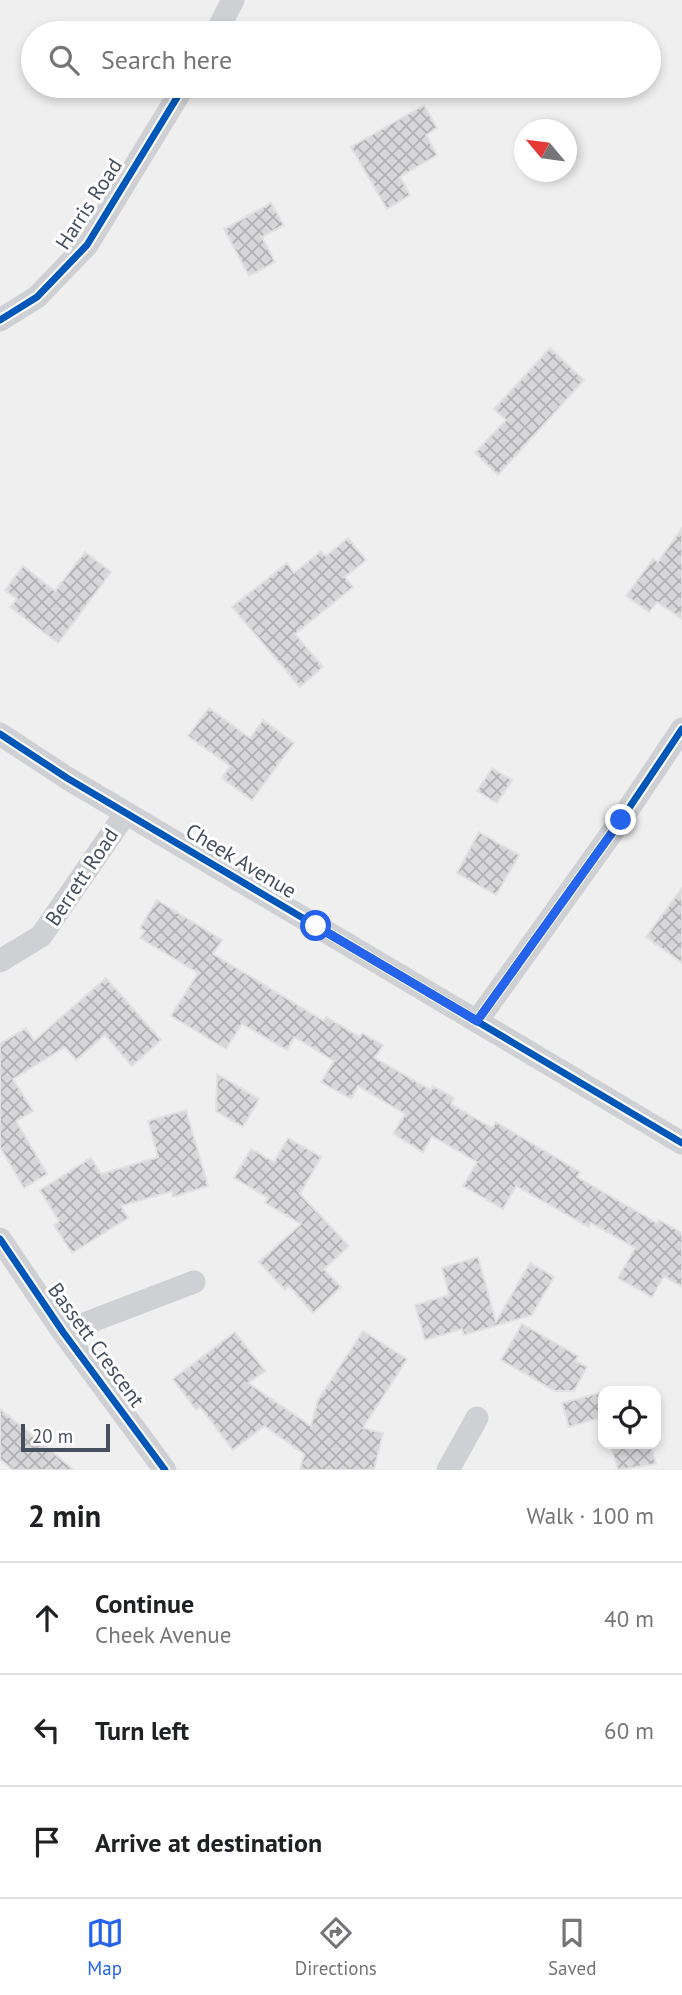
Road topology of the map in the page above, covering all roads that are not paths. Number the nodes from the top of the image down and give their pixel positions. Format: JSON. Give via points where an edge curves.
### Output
{"nodes":[{"id":1,"x":233,"y":0,"type":"edge"},
{"id":2,"x":222,"y":21,"type":"edge"},
{"id":3,"x":177,"y":98,"type":"edge"},
{"id":4,"x":0,"y":320,"type":"edge"},
{"id":5,"x":682,"y":729,"type":"edge"},
{"id":6,"x":0,"y":734,"type":"edge"},
{"id":7,"x":126,"y":813,"type":"junction"},
{"id":8,"x":0,"y":961,"type":"edge"},
{"id":9,"x":477,"y":1021,"type":"junction"},
{"id":10,"x":682,"y":1143,"type":"edge"},
{"id":11,"x":0,"y":1239,"type":"edge"},
{"id":12,"x":194,"y":1282,"type":"dead end"},
{"id":13,"x":63,"y":1332,"type":"junction"},
{"id":14,"x":477,"y":1418,"type":"dead end"},
{"id":15,"x":165,"y":1470,"type":"edge"},
{"id":16,"x":448,"y":1470,"type":"edge"}],
"edges":[{"from":1,"to":2,"type":"street"},
{"from":3,"to":4,"type":"street","name":"Harris Road","via":[[87,246],[37,297]]},
{"from":5,"to":9,"type":"street"},
{"from":6,"to":7,"type":"street","name":"Cheek Avenue"},
{"from":7,"to":8,"type":"street","name":"Berrett Road","via":[[41,936]]},
{"from":7,"to":9,"type":"street","name":"Cheek Avenue"},
{"from":9,"to":10,"type":"street","name":"Cheek Avenue"},
{"from":11,"to":13,"type":"street","name":"Bassett Crescent"},
{"from":12,"to":13,"type":"street"},
{"from":13,"to":15,"type":"street","name":"Bassett Crescent"},
{"from":14,"to":16,"type":"street"}]}
